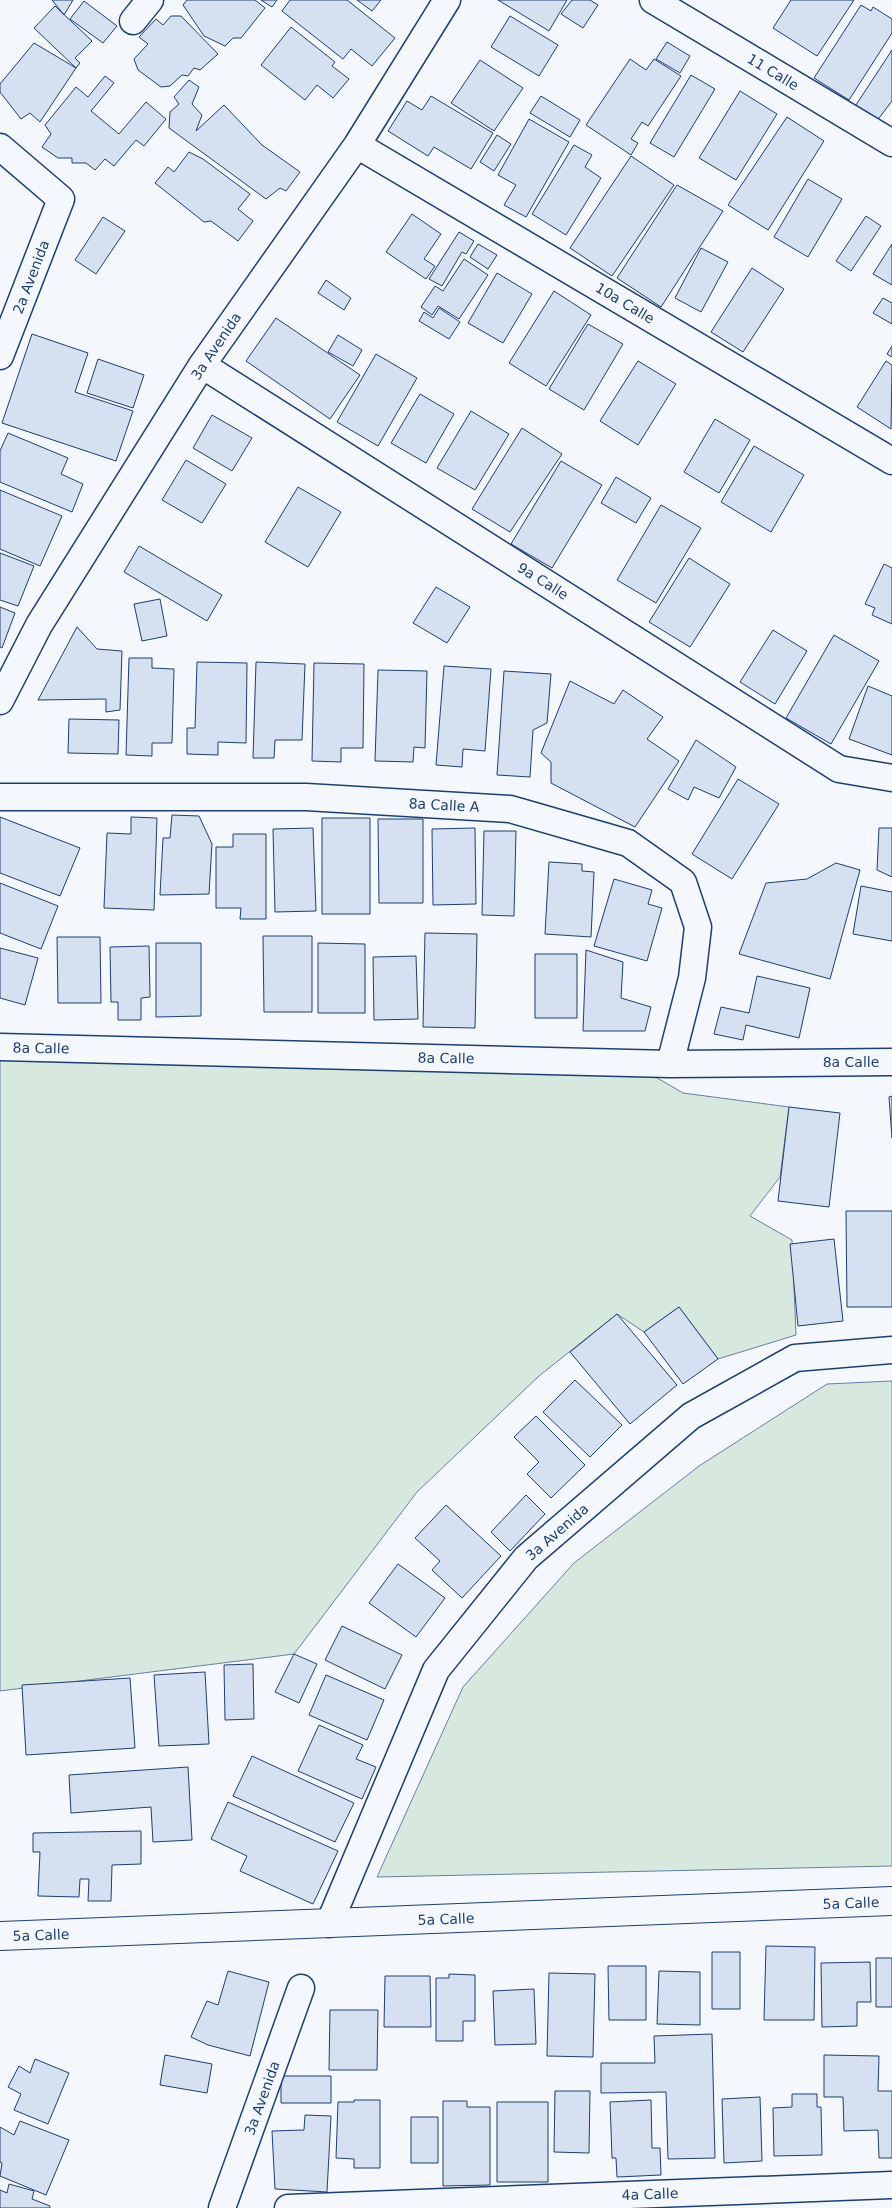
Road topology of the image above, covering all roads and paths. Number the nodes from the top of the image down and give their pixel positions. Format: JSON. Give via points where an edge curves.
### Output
{"nodes":[{"id":1,"x":150,"y":0,"type":"edge"},
{"id":2,"x":447,"y":0,"type":"edge"},
{"id":3,"x":653,"y":0,"type":"edge"},
{"id":4,"x":133,"y":21,"type":"dead end"},
{"id":5,"x":892,"y":143,"type":"edge"},
{"id":6,"x":357,"y":145,"type":"junction"},
{"id":7,"x":0,"y":147,"type":"edge"},
{"id":8,"x":0,"y":356,"type":"edge"},
{"id":9,"x":202,"y":365,"type":"junction"},
{"id":10,"x":892,"y":461,"type":"edge"},
{"id":11,"x":0,"y":701,"type":"edge"},
{"id":12,"x":892,"y":778,"type":"edge"},
{"id":13,"x":0,"y":797,"type":"edge"},
{"id":14,"x":0,"y":1047,"type":"edge"},
{"id":15,"x":892,"y":1062,"type":"edge"},
{"id":16,"x":670,"y":1064,"type":"junction"},
{"id":17,"x":892,"y":1350,"type":"edge"},
{"id":18,"x":892,"y":1901,"type":"edge"},
{"id":19,"x":329,"y":1924,"type":"junction"},
{"id":20,"x":0,"y":1936,"type":"edge"},
{"id":21,"x":301,"y":1988,"type":"dead end"},
{"id":22,"x":892,"y":2185,"type":"edge"},
{"id":23,"x":222,"y":2208,"type":"edge"},
{"id":24,"x":288,"y":2208,"type":"edge"}],
"edges":[{"from":1,"to":4,"type":"street"},
{"from":2,"to":6,"type":"street","name":"3a Avenida"},
{"from":3,"to":5,"type":"street","name":"11 Calle"},
{"from":6,"to":9,"type":"street","name":"3a Avenida"},
{"from":6,"to":10,"type":"street","name":"10a Calle"},
{"from":7,"to":8,"type":"street","name":"2a Avenida","via":[[61,199]]},
{"from":9,"to":11,"type":"street","name":"3a Avenida","via":[[39,625]]},
{"from":9,"to":12,"type":"street","name":"9a Calle","via":[[839,769]]},
{"from":13,"to":16,"type":"street","name":"8a Calle A","via":[[306,797],[510,809],[628,842],[683,882],[698,927],[692,978]]},
{"from":14,"to":16,"type":"street","name":"8a Calle"},
{"from":15,"to":16,"type":"street","name":"8a Calle"},
{"from":17,"to":19,"type":"street","name":"3a Avenida","via":[[795,1358],[691,1416],[526,1558],[436,1670]]},
{"from":18,"to":19,"type":"street","name":"5a Calle"},
{"from":19,"to":20,"type":"street","name":"5a Calle"},
{"from":21,"to":23,"type":"street","name":"3a Avenida"},
{"from":22,"to":24,"type":"street","name":"4a Calle"}]}
